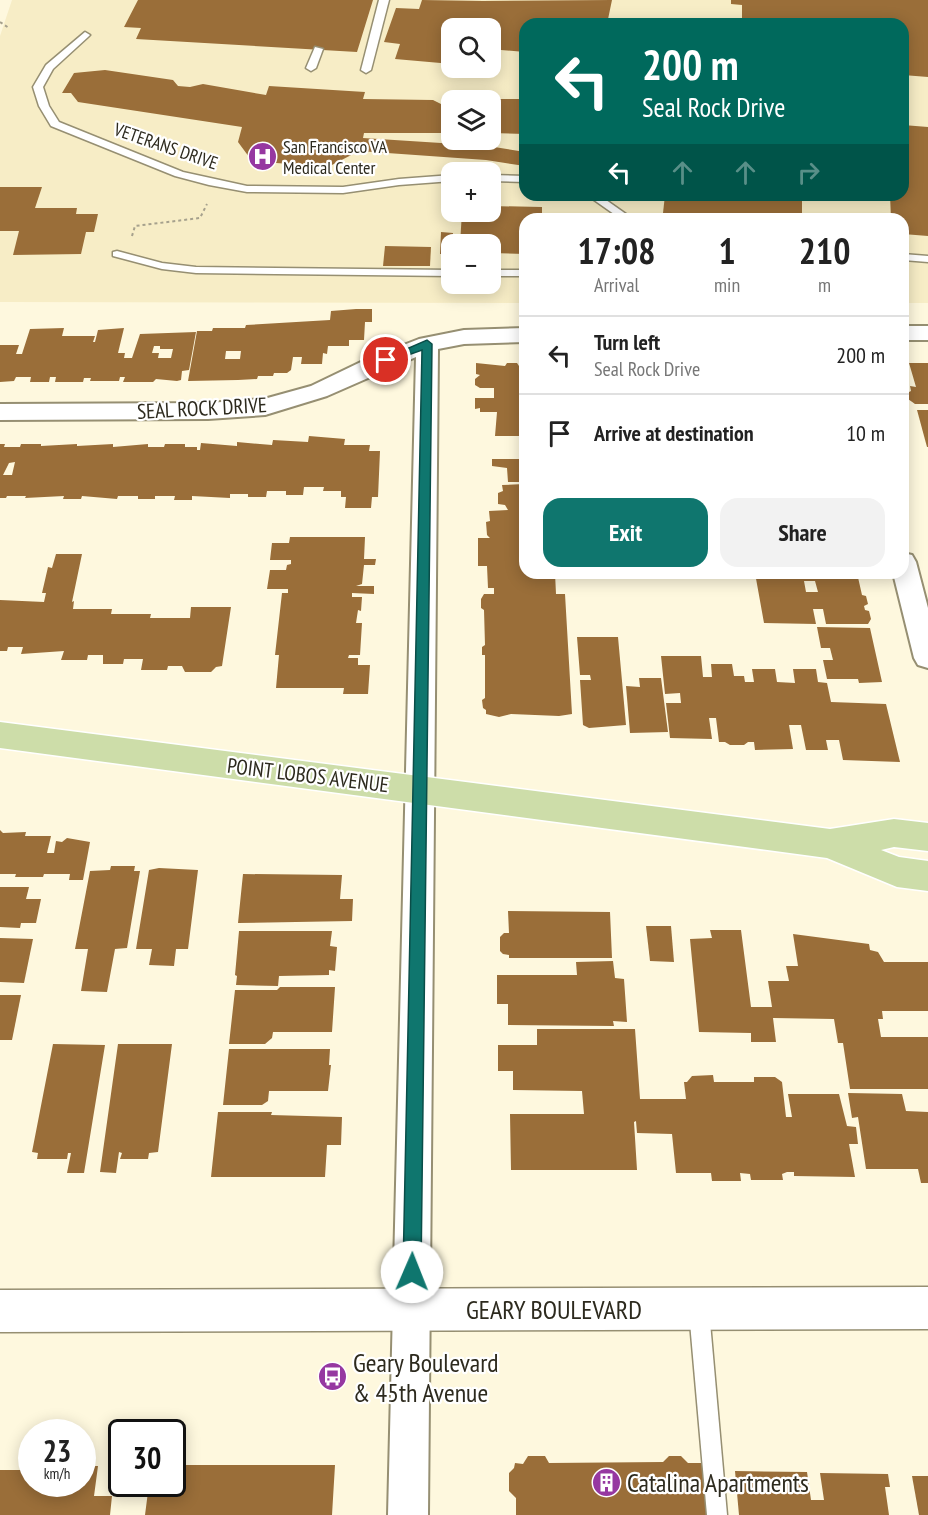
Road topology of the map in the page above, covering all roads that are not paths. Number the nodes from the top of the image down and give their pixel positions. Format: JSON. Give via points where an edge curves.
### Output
{"nodes":[{"id":1,"x":384,"y":0,"type":"edge"},
{"id":2,"x":85,"y":35,"type":"dead end"},
{"id":3,"x":318,"y":49,"type":"dead end"},
{"id":4,"x":311,"y":68,"type":"dead end"},
{"id":5,"x":366,"y":70,"type":"dead end"},
{"id":6,"x":501,"y":178,"type":"edge"},
{"id":7,"x":441,"y":179,"type":"edge"},
{"id":8,"x":519,"y":179,"type":"edge"},
{"id":9,"x":601,"y":201,"type":"edge"},
{"id":10,"x":619,"y":213,"type":"edge"},
{"id":11,"x":117,"y":254,"type":"dead end"},
{"id":12,"x":909,"y":257,"type":"edge"},
{"id":13,"x":928,"y":259,"type":"edge"},
{"id":14,"x":441,"y":273,"type":"edge"},
{"id":15,"x":501,"y":273,"type":"edge"},
{"id":16,"x":519,"y":273,"type":"edge"},
{"id":17,"x":909,"y":333,"type":"edge"},
{"id":18,"x":928,"y":333,"type":"edge"},
{"id":19,"x":519,"y":335,"type":"edge"},
{"id":20,"x":427,"y":344,"type":"junction"},
{"id":21,"x":0,"y":412,"type":"edge"},
{"id":22,"x":907,"y":579,"type":"edge"},
{"id":23,"x":928,"y":658,"type":"edge"},
{"id":24,"x":0,"y":735,"type":"edge"},
{"id":25,"x":420,"y":789,"type":"junction"},
{"id":26,"x":928,"y":837,"type":"edge"},
{"id":27,"x":830,"y":844,"type":"junction"},
{"id":28,"x":928,"y":876,"type":"edge"},
{"id":29,"x":699,"y":1308,"type":"junction"},
{"id":30,"x":928,"y":1308,"type":"edge"},
{"id":31,"x":411,"y":1309,"type":"junction"},
{"id":32,"x":0,"y":1311,"type":"edge"},
{"id":33,"x":408,"y":1515,"type":"edge"},
{"id":34,"x":717,"y":1515,"type":"edge"}],
"edges":[{"from":1,"to":5,"type":"lane"},
{"from":2,"to":7,"type":"lane","name":"VETERANS DRIVE","via":[[49,67],[38,87],[55,124],[179,174],[247,189],[313,191]]},
{"from":3,"to":4,"type":"lane"},
{"from":6,"to":8,"type":"lane"},
{"from":9,"to":10,"type":"lane"},
{"from":11,"to":14,"type":"lane","via":[[196,270]]},
{"from":12,"to":13,"type":"lane"},
{"from":15,"to":16,"type":"lane"},
{"from":17,"to":18,"type":"street"},
{"from":19,"to":20,"type":"street","name":"SEAL ROCK DRIVE","via":[[464,337]]},
{"from":20,"to":21,"type":"street","name":"SEAL ROCK DRIVE","via":[[319,391],[266,407]]},
{"from":20,"to":25,"type":"street"},
{"from":22,"to":23,"type":"street"},
{"from":24,"to":25,"type":"main road","name":"POINT LOBOS AVENUE"},
{"from":25,"to":27,"type":"main road","name":"POINT LOBOS AVENUE"},
{"from":25,"to":31,"type":"street"},
{"from":26,"to":27,"type":"main road","name":"POINT LOBOS AVENUE","via":[[894,833]]},
{"from":27,"to":28,"type":"main road","name":"POINT LOBOS AVENUE","via":[[897,872]]},
{"from":29,"to":30,"type":"street","name":"GEARY BOULEVARD"},
{"from":29,"to":31,"type":"street","name":"GEARY BOULEVARD"},
{"from":29,"to":34,"type":"lane"},
{"from":31,"to":32,"type":"street","name":"GEARY BOULEVARD"},
{"from":31,"to":33,"type":"street"}]}
